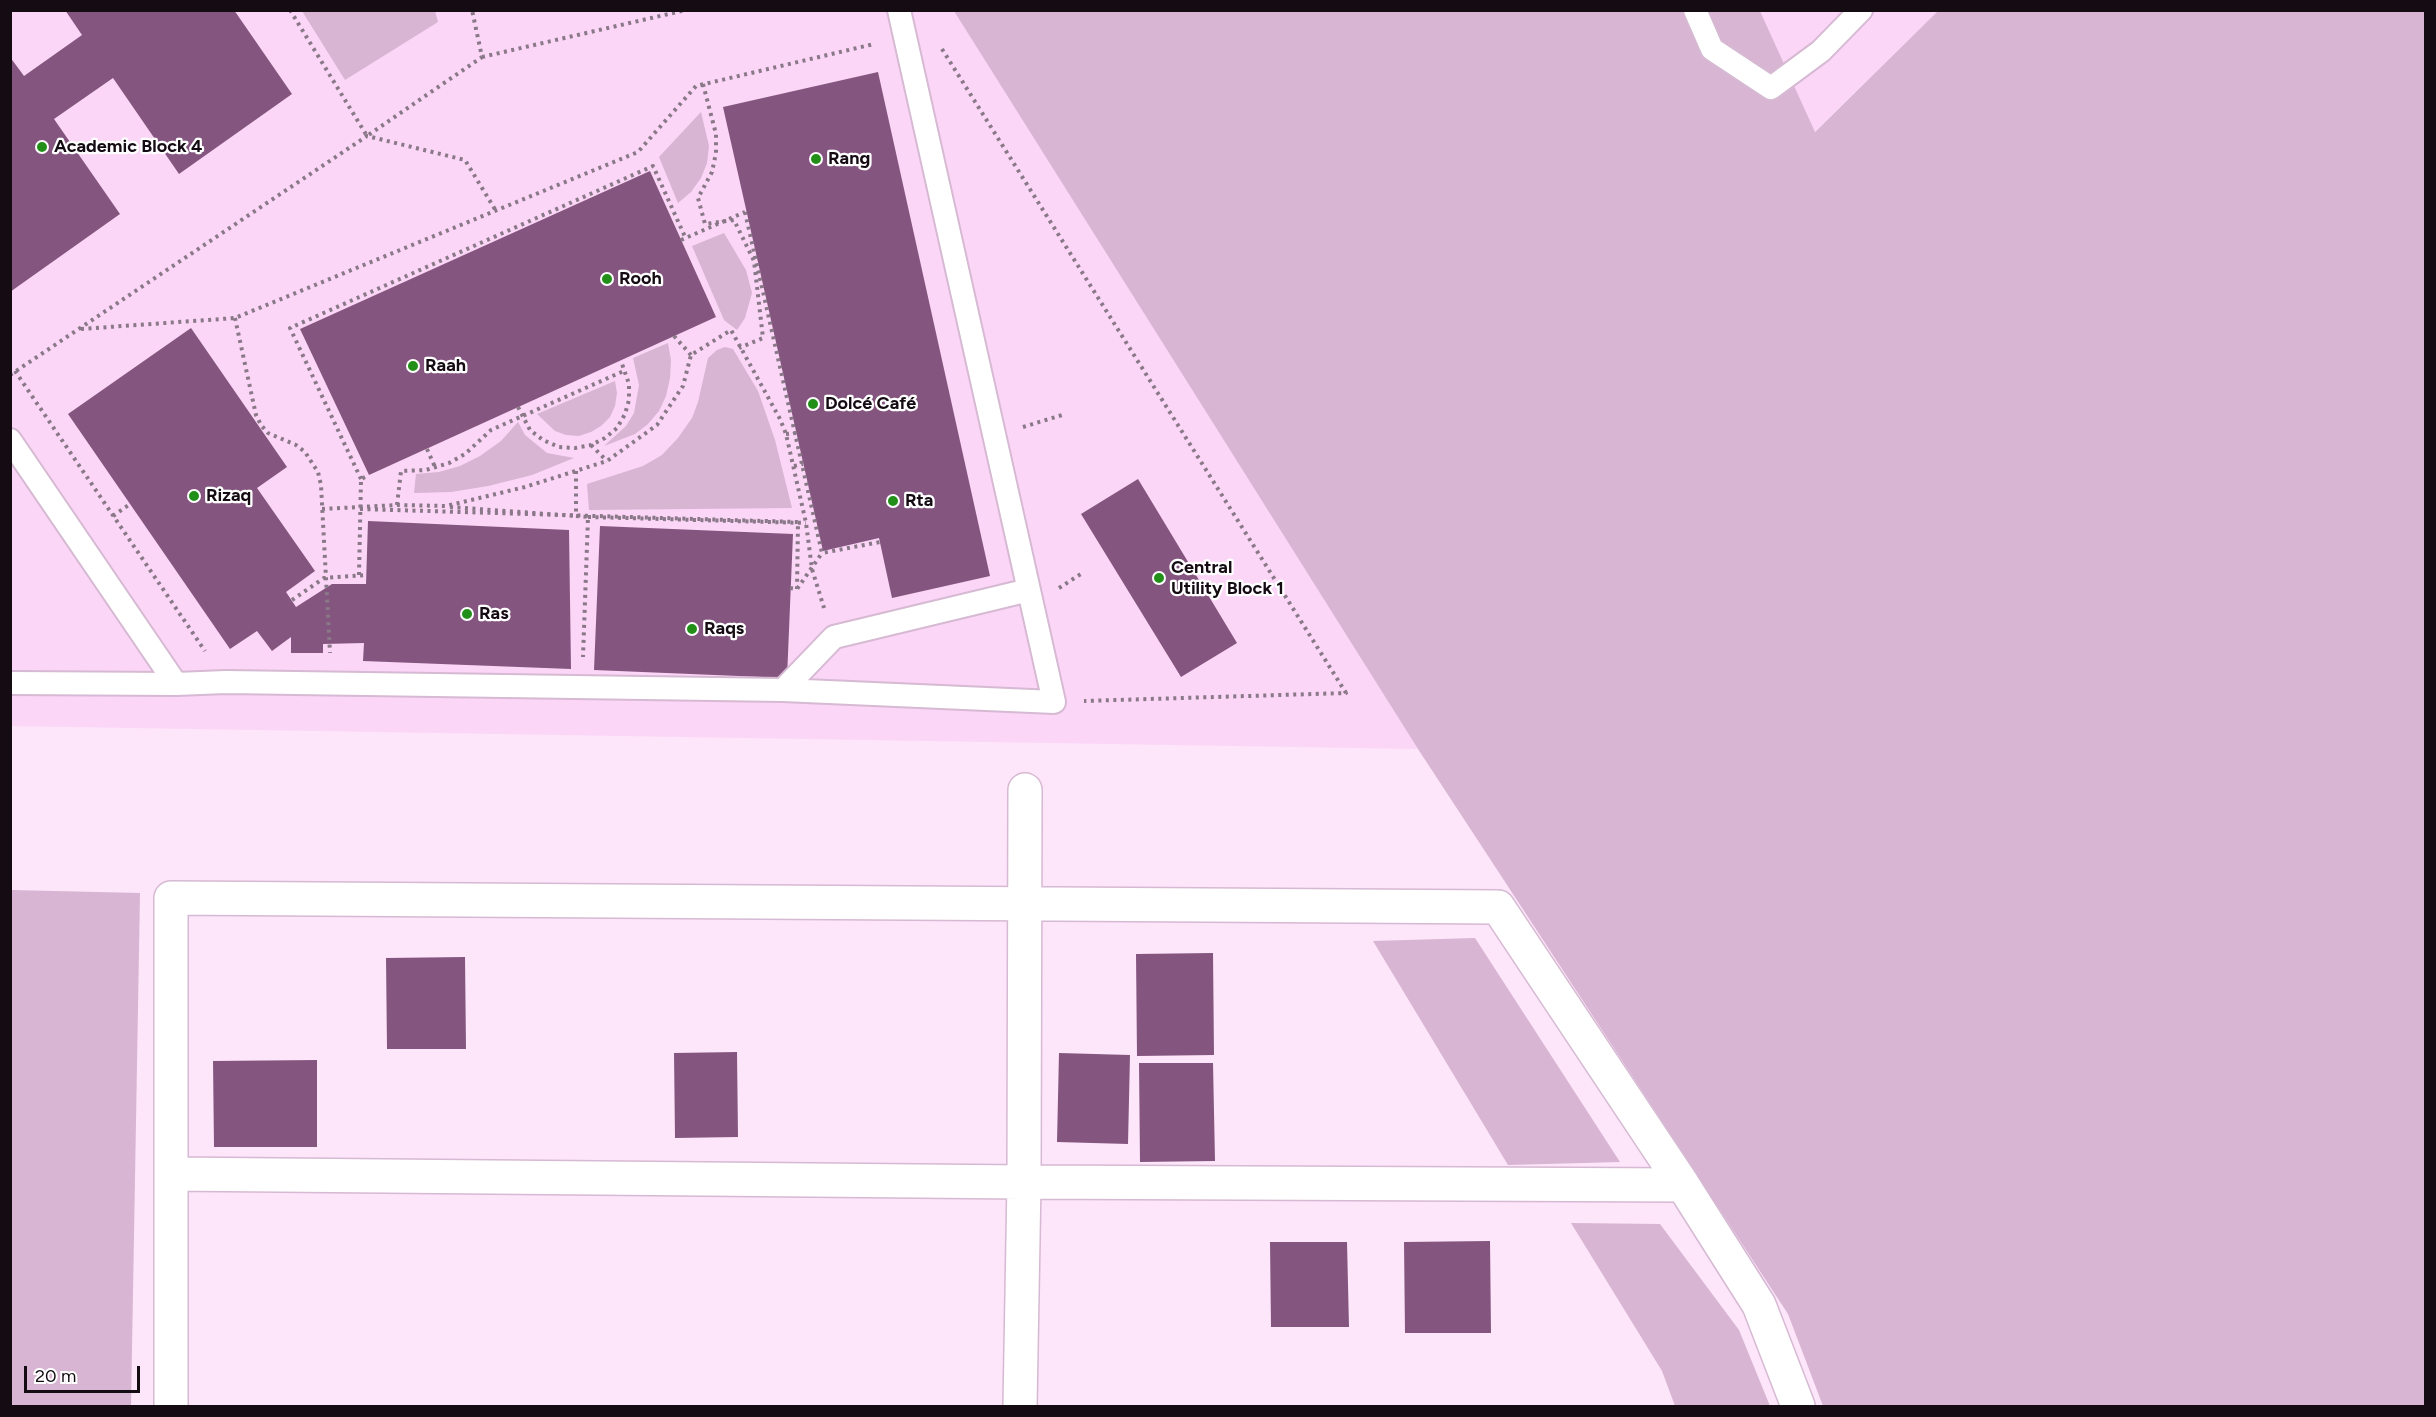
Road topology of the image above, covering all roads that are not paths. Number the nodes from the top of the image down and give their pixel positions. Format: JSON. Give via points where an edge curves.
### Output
{"nodes":[{"id":1,"x":899,"y":10,"type":"edge"},
{"id":2,"x":1695,"y":10,"type":"edge"},
{"id":3,"x":1861,"y":10,"type":"edge"},
{"id":4,"x":10,"y":440,"type":"edge"},
{"id":5,"x":1029,"y":590,"type":"junction"},
{"id":6,"x":10,"y":683,"type":"edge"},
{"id":7,"x":176,"y":684,"type":"junction"},
{"id":8,"x":783,"y":690,"type":"junction"},
{"id":9,"x":1025,"y":790,"type":"dead end"},
{"id":10,"x":1025,"y":905,"type":"junction"},
{"id":11,"x":171,"y":1174,"type":"junction"},
{"id":12,"x":1024,"y":1182,"type":"junction"},
{"id":13,"x":1683,"y":1185,"type":"junction"},
{"id":14,"x":171,"y":1407,"type":"edge"},
{"id":15,"x":1020,"y":1407,"type":"edge"},
{"id":16,"x":1798,"y":1407,"type":"edge"}],
"edges":[{"from":1,"to":5,"type":"lane"},
{"from":2,"to":3,"type":"lane","via":[[1712,48],[1771,88],[1821,51]]},
{"from":4,"to":7,"type":"lane"},
{"from":5,"to":8,"type":"lane","via":[[834,637]]},
{"from":5,"to":8,"type":"lane","via":[[1053,702]]},
{"from":6,"to":7,"type":"lane"},
{"from":7,"to":8,"type":"lane"},
{"from":9,"to":10,"type":"street"},
{"from":10,"to":11,"type":"street","via":[[171,898]]},
{"from":10,"to":12,"type":"street"},
{"from":10,"to":13,"type":"street","via":[[1498,907]]},
{"from":11,"to":12,"type":"street"},
{"from":11,"to":14,"type":"street"},
{"from":12,"to":13,"type":"street"},
{"from":12,"to":15,"type":"street"},
{"from":13,"to":16,"type":"street","via":[[1759,1305]]}]}
